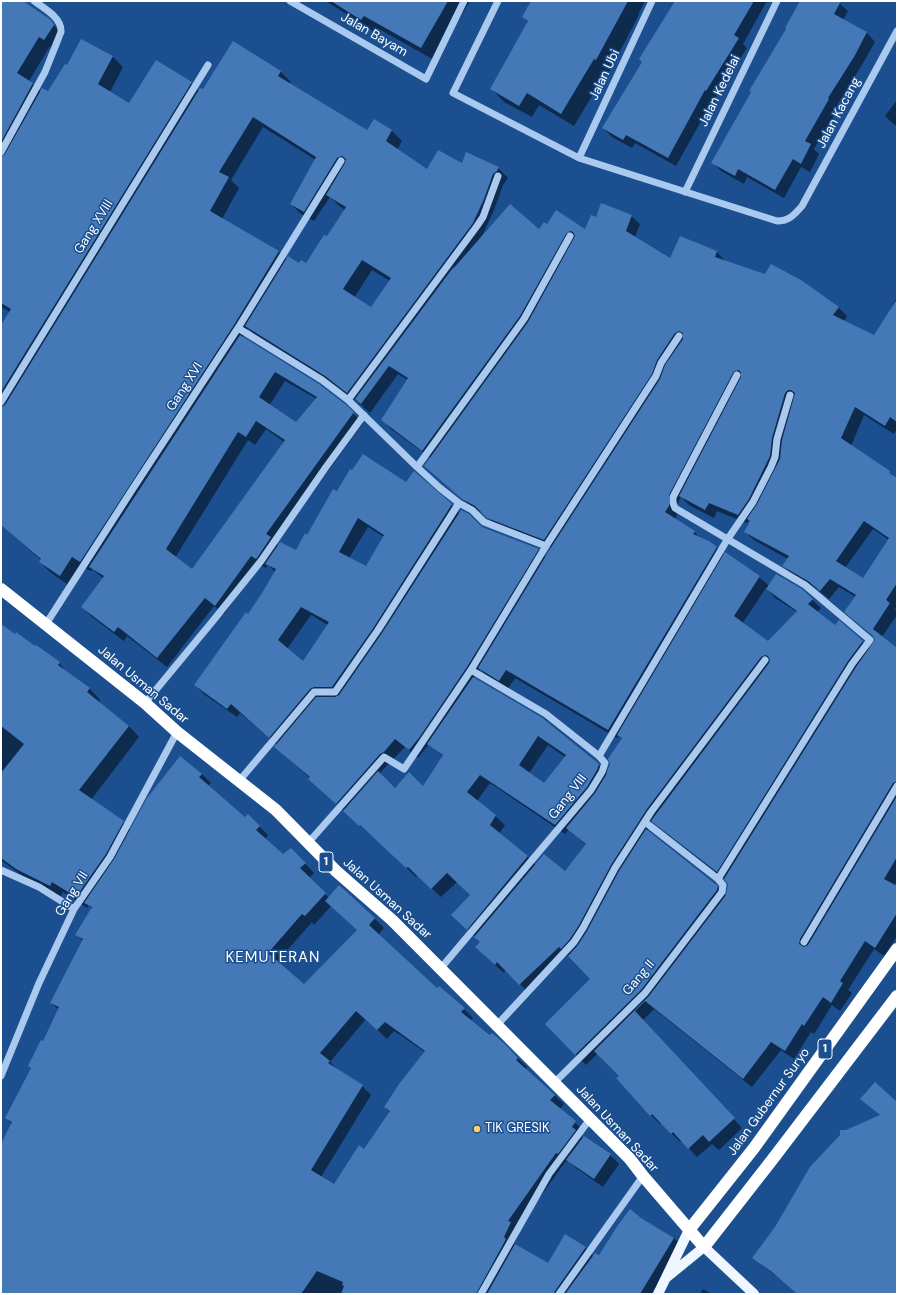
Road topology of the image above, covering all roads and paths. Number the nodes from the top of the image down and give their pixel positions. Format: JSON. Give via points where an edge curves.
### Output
{"nodes":[{"id":1,"x":34,"y":1,"type":"edge"},
{"id":2,"x":290,"y":1,"type":"edge"},
{"id":3,"x":464,"y":1,"type":"edge"},
{"id":4,"x":498,"y":1,"type":"edge"},
{"id":5,"x":652,"y":1,"type":"edge"},
{"id":6,"x":777,"y":1,"type":"edge"},
{"id":7,"x":897,"y":31,"type":"edge"},
{"id":8,"x":208,"y":65,"type":"dead end"},
{"id":9,"x":1,"y":152,"type":"edge"},
{"id":10,"x":579,"y":158,"type":"junction"},
{"id":11,"x":341,"y":161,"type":"dead end"},
{"id":12,"x":498,"y":176,"type":"dead end"},
{"id":13,"x":685,"y":192,"type":"junction"},
{"id":14,"x":570,"y":236,"type":"dead end"},
{"id":15,"x":238,"y":328,"type":"junction"},
{"id":16,"x":679,"y":336,"type":"dead end"},
{"id":17,"x":737,"y":375,"type":"dead end"},
{"id":18,"x":790,"y":395,"type":"dead end"},
{"id":19,"x":348,"y":400,"type":"junction"},
{"id":20,"x":1,"y":402,"type":"edge"},
{"id":21,"x":364,"y":415,"type":"junction"},
{"id":22,"x":416,"y":467,"type":"junction"},
{"id":23,"x":460,"y":503,"type":"junction"},
{"id":24,"x":727,"y":540,"type":"junction"},
{"id":25,"x":546,"y":546,"type":"junction"},
{"id":26,"x":1,"y":589,"type":"edge"},
{"id":27,"x":46,"y":624,"type":"junction"},
{"id":28,"x":765,"y":660,"type":"dead end"},
{"id":29,"x":471,"y":670,"type":"junction"},
{"id":30,"x":145,"y":703,"type":"junction"},
{"id":31,"x":178,"y":732,"type":"junction"},
{"id":32,"x":599,"y":756,"type":"junction"},
{"id":33,"x":240,"y":781,"type":"junction"},
{"id":34,"x":897,"y":786,"type":"edge"},
{"id":35,"x":645,"y":822,"type":"junction"},
{"id":36,"x":308,"y":843,"type":"junction"},
{"id":37,"x":1,"y":870,"type":"edge"},
{"id":38,"x":718,"y":879,"type":"junction"},
{"id":39,"x":74,"y":909,"type":"junction"},
{"id":40,"x":804,"y":942,"type":"dead end"},
{"id":41,"x":897,"y":949,"type":"edge"},
{"id":42,"x":441,"y":968,"type":"junction"},
{"id":43,"x":897,"y":996,"type":"edge"},
{"id":44,"x":497,"y":1025,"type":"junction"},
{"id":45,"x":1,"y":1076,"type":"edge"},
{"id":46,"x":554,"y":1082,"type":"junction"},
{"id":47,"x":590,"y":1119,"type":"junction"},
{"id":48,"x":643,"y":1176,"type":"junction"},
{"id":49,"x":688,"y":1230,"type":"junction"},
{"id":50,"x":704,"y":1247,"type":"junction"},
{"id":51,"x":666,"y":1278,"type":"junction"},
{"id":52,"x":480,"y":1294,"type":"edge"},
{"id":53,"x":559,"y":1294,"type":"edge"},
{"id":54,"x":658,"y":1294,"type":"edge"},
{"id":55,"x":754,"y":1294,"type":"edge"}],
"edges":[{"from":1,"to":9,"type":"street","via":[[58,21],[62,26],[62,32],[44,72]]},
{"from":2,"to":3,"type":"street","name":"Jalan Bayam","via":[[426,79]]},
{"from":4,"to":10,"type":"street","name":"Jalan Kacang","via":[[453,93]]},
{"from":5,"to":10,"type":"street","name":"Jalan Ubi"},
{"from":6,"to":13,"type":"street","name":"Jalan Kedelai"},
{"from":7,"to":13,"type":"street","name":"Jalan Kacang","via":[[802,206],[794,215],[784,221],[777,221]]},
{"from":8,"to":20,"type":"street","name":"Gang XVIII"},
{"from":10,"to":13,"type":"street","name":"Jalan Kacang"},
{"from":11,"to":15,"type":"street","name":"Gang XVI"},
{"from":12,"to":19,"type":"street","via":[[478,226]]},
{"from":14,"to":22,"type":"street","via":[[524,319]]},
{"from":15,"to":19,"type":"street","via":[[322,380]]},
{"from":15,"to":27,"type":"street","name":"Gang XVI"},
{"from":16,"to":25,"type":"street"},
{"from":17,"to":24,"type":"street","via":[[673,497],[675,508]]},
{"from":18,"to":24,"type":"street","via":[[771,467],[753,502]]},
{"from":19,"to":21,"type":"street"},
{"from":21,"to":22,"type":"street"},
{"from":21,"to":30,"type":"street","via":[[261,561]]},
{"from":22,"to":23,"type":"street"},
{"from":23,"to":25,"type":"street","via":[[484,522]]},
{"from":23,"to":33,"type":"street","via":[[335,692],[314,692]]},
{"from":24,"to":32,"type":"street"},
{"from":24,"to":38,"type":"street","via":[[805,585],[870,640],[852,664]]},
{"from":25,"to":29,"type":"street"},
{"from":26,"to":27,"type":"highway","name":"Jalan Usman Sadar","number":"1"},
{"from":27,"to":30,"type":"highway","name":"Jalan Usman Sadar","number":"1"},
{"from":28,"to":35,"type":"street"},
{"from":29,"to":32,"type":"street","via":[[546,714]]},
{"from":29,"to":36,"type":"street","via":[[404,769],[384,757]]},
{"from":30,"to":31,"type":"highway","name":"Jalan Usman Sadar","number":"1"},
{"from":31,"to":33,"type":"highway","name":"Jalan Usman Sadar","number":"1"},
{"from":31,"to":39,"type":"street","name":"Gang VII","via":[[110,857]]},
{"from":32,"to":42,"type":"street","name":"Gang VIII","via":[[604,763],[602,772],[591,790]]},
{"from":33,"to":36,"type":"highway","name":"Jalan Usman Sadar","number":"1","via":[[276,810]]},
{"from":34,"to":40,"type":"street"},
{"from":35,"to":38,"type":"street"},
{"from":35,"to":44,"type":"street","via":[[615,868],[574,942]]},
{"from":36,"to":42,"type":"highway","name":"Jalan Usman Sadar","number":"1"},
{"from":37,"to":39,"type":"street","via":[[39,887]]},
{"from":38,"to":46,"type":"street","name":"Gang II","via":[[724,885],[722,892],[645,993]]},
{"from":39,"to":45,"type":"street","name":"Gang VII","via":[[39,983]]},
{"from":41,"to":49,"type":"highway","name":"Jalan Gubernur Suryo","number":"1","via":[[754,1148]]},
{"from":42,"to":44,"type":"highway","name":"Jalan Usman Sadar","number":"1"},
{"from":43,"to":50,"type":"highway","number":"1"},
{"from":44,"to":46,"type":"highway","name":"Jalan Usman Sadar","number":"1"},
{"from":46,"to":47,"type":"highway","name":"Jalan Usman Sadar","number":"1"},
{"from":47,"to":48,"type":"highway","name":"Jalan Usman Sadar","number":"1","via":[[630,1159]]},
{"from":47,"to":52,"type":"street","via":[[549,1174]]},
{"from":48,"to":49,"type":"highway","name":"Jalan Usman Sadar","number":"1"},
{"from":48,"to":53,"type":"street"},
{"from":49,"to":50,"type":"highway","number":"1"},
{"from":49,"to":51,"type":"main road"},
{"from":50,"to":51,"type":"main road"},
{"from":50,"to":55,"type":"main road"},
{"from":51,"to":54,"type":"main road"}]}
